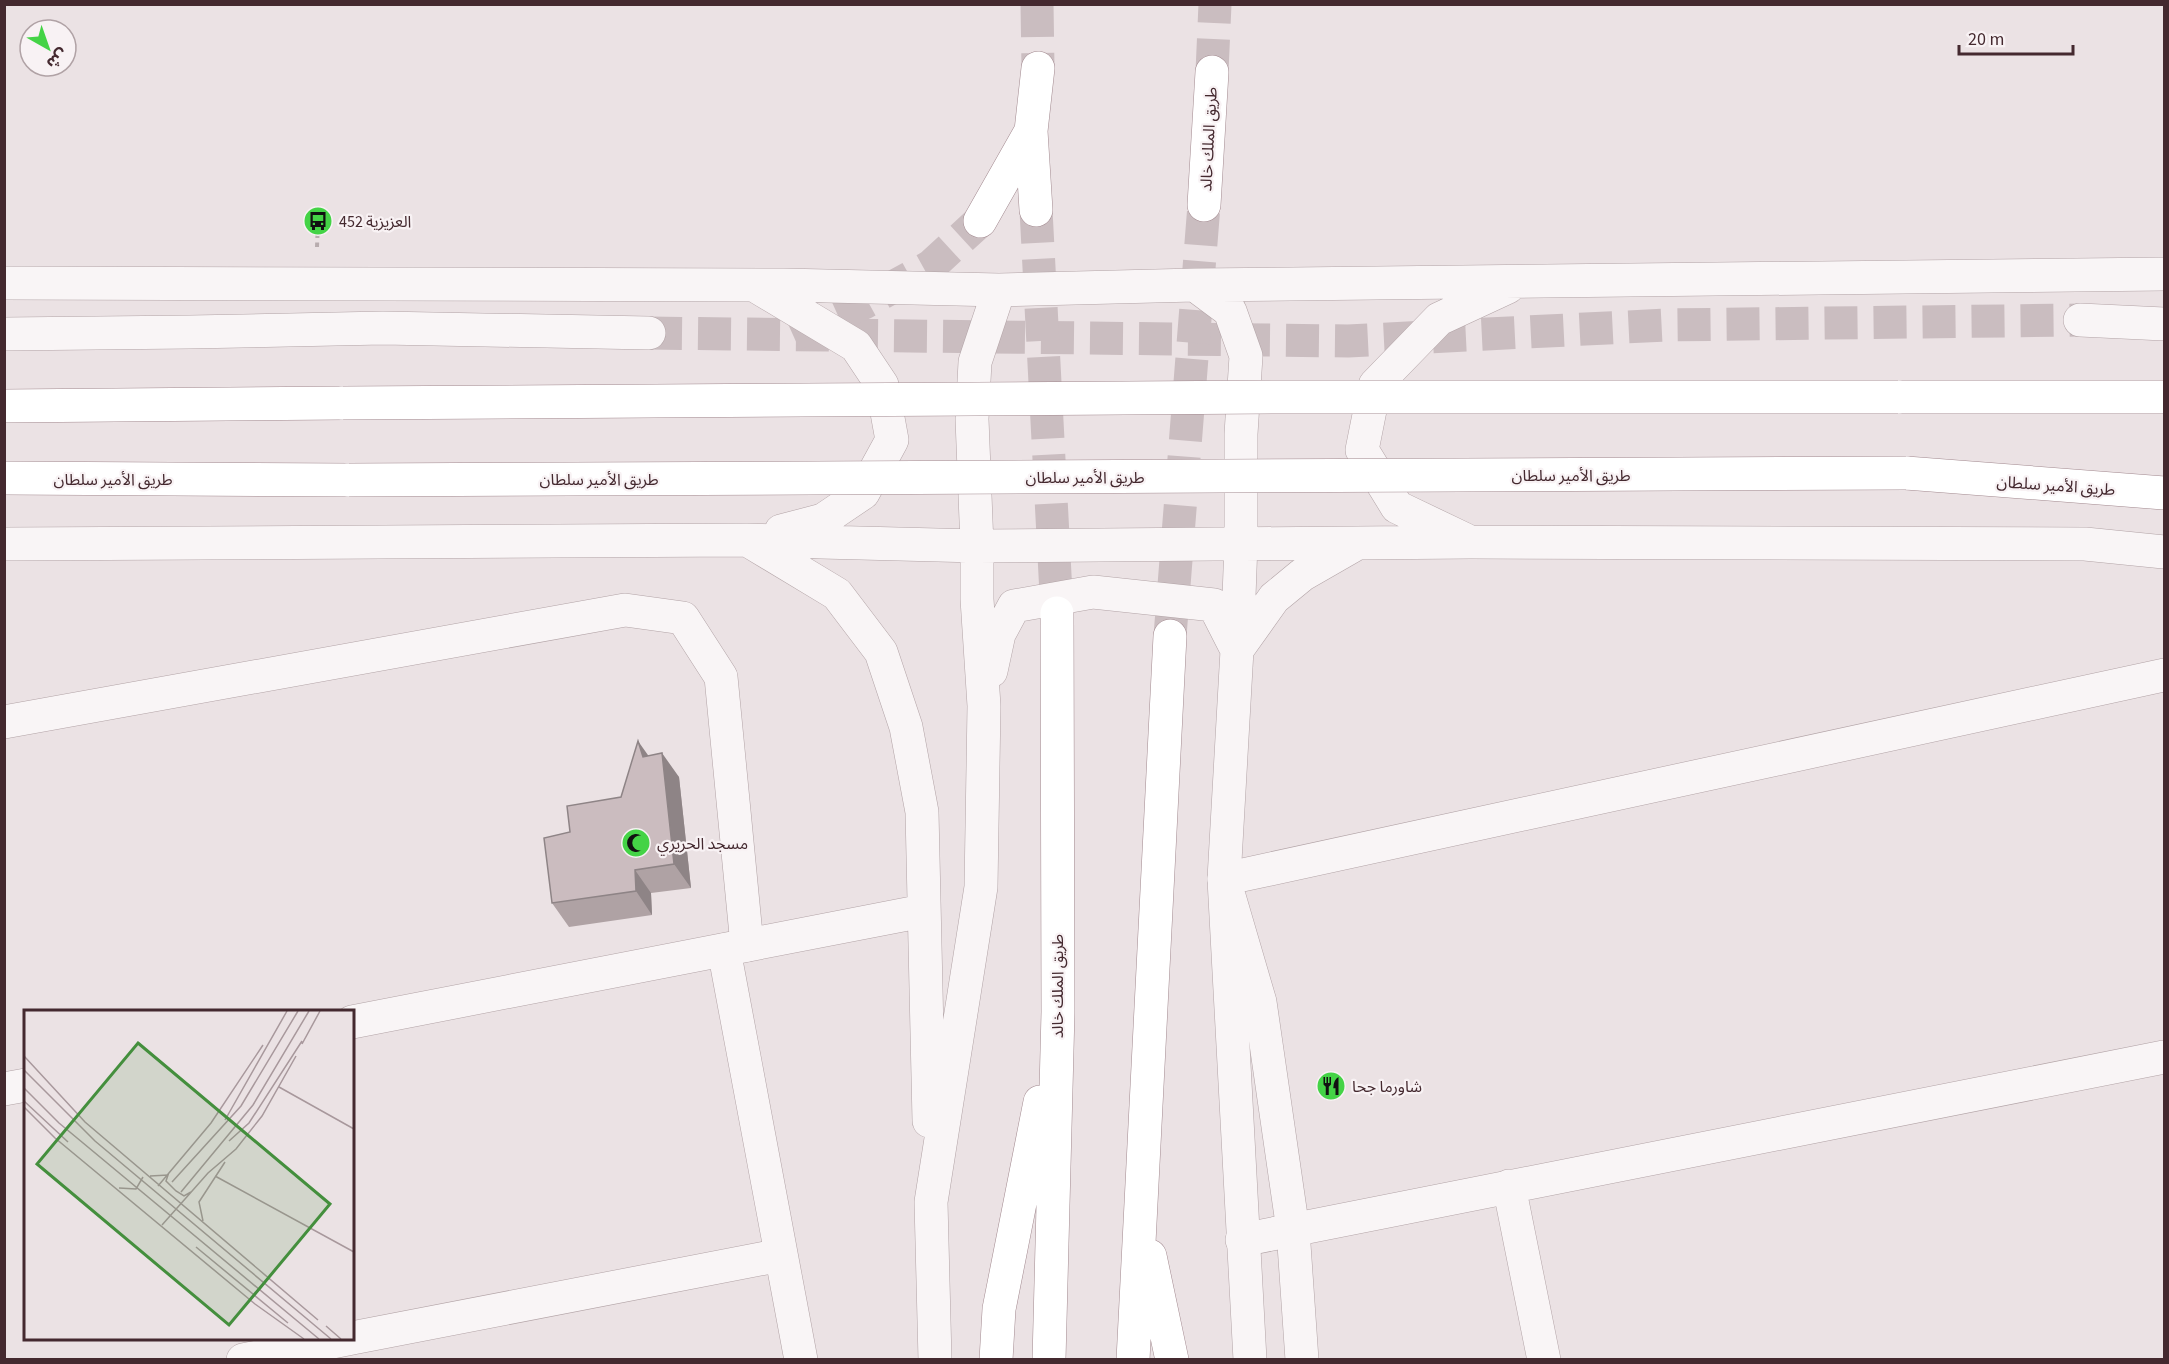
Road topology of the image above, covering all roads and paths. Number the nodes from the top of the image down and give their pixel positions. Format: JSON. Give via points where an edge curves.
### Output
{"nodes":[{"id":1,"x":1038,"y":68,"type":"tunnel mouth"},
{"id":2,"x":1212,"y":72,"type":"tunnel mouth"},
{"id":3,"x":1031,"y":131,"type":"junction"},
{"id":4,"x":1204,"y":205,"type":"tunnel mouth"},
{"id":5,"x":1036,"y":210,"type":"tunnel mouth"},
{"id":6,"x":981,"y":221,"type":"tunnel mouth"},
{"id":7,"x":2164,"y":274,"type":"edge"},
{"id":8,"x":1518,"y":282,"type":"junction"},
{"id":9,"x":4,"y":283,"type":"edge"},
{"id":10,"x":754,"y":285,"type":"junction"},
{"id":11,"x":1195,"y":285,"type":"junction"},
{"id":12,"x":999,"y":290,"type":"junction"},
{"id":13,"x":2080,"y":320,"type":"tunnel mouth"},
{"id":14,"x":2164,"y":324,"type":"edge"},
{"id":15,"x":4,"y":333,"type":"edge"},
{"id":16,"x":649,"y":333,"type":"tunnel mouth"},
{"id":17,"x":2164,"y":397,"type":"edge"},
{"id":18,"x":4,"y":406,"type":"edge"},
{"id":19,"x":4,"y":478,"type":"edge"},
{"id":20,"x":2164,"y":493,"type":"edge"},
{"id":21,"x":747,"y":540,"type":"junction"},
{"id":22,"x":1471,"y":542,"type":"junction"},
{"id":23,"x":1241,"y":543,"type":"junction"},
{"id":24,"x":4,"y":544,"type":"edge"},
{"id":25,"x":1357,"y":544,"type":"junction"},
{"id":26,"x":977,"y":546,"type":"junction"},
{"id":27,"x":2164,"y":552,"type":"edge"},
{"id":28,"x":1057,"y":613,"type":"tunnel mouth"},
{"id":29,"x":1170,"y":636,"type":"tunnel mouth"},
{"id":30,"x":1237,"y":650,"type":"junction"},
{"id":31,"x":2164,"y":675,"type":"edge"},
{"id":32,"x":984,"y":706,"type":"junction"},
{"id":33,"x":4,"y":722,"type":"edge"},
{"id":34,"x":1224,"y":879,"type":"junction"},
{"id":35,"x":923,"y":911,"type":"junction"},
{"id":36,"x":735,"y":947,"type":"junction"},
{"id":37,"x":1058,"y":1012,"type":"junction"},
{"id":38,"x":354,"y":1022,"type":"edge"},
{"id":39,"x":2164,"y":1057,"type":"edge"},
{"id":40,"x":24,"y":1085,"type":"edge"},
{"id":41,"x":4,"y":1089,"type":"edge"},
{"id":42,"x":1509,"y":1186,"type":"junction"},
{"id":43,"x":931,"y":1202,"type":"junction"},
{"id":44,"x":1141,"y":1213,"type":"junction"},
{"id":45,"x":1293,"y":1230,"type":"junction"},
{"id":46,"x":1242,"y":1240,"type":"junction"},
{"id":47,"x":781,"y":1255,"type":"junction"},
{"id":48,"x":354,"y":1338,"type":"edge"},
{"id":49,"x":342,"y":1340,"type":"edge"},
{"id":50,"x":243,"y":1359,"type":"edge"},
{"id":51,"x":801,"y":1359,"type":"edge"},
{"id":52,"x":935,"y":1359,"type":"edge"},
{"id":53,"x":996,"y":1359,"type":"edge"},
{"id":54,"x":1049,"y":1359,"type":"edge"},
{"id":55,"x":1133,"y":1359,"type":"edge"},
{"id":56,"x":1172,"y":1359,"type":"edge"},
{"id":57,"x":1250,"y":1359,"type":"edge"},
{"id":58,"x":1302,"y":1359,"type":"edge"},
{"id":59,"x":1544,"y":1359,"type":"edge"}],
"edges":[{"from":1,"to":3,"type":"highway"},
{"from":2,"to":4,"type":"highway","name":"طريق الملك خالد"},
{"from":3,"to":5,"type":"highway"},
{"from":3,"to":6,"type":"highway"},
{"from":7,"to":8,"type":"street"},
{"from":8,"to":11,"type":"street"},
{"from":8,"to":22,"type":"street","via":[[1439,319],[1375,385],[1362,450],[1397,507]]},
{"from":9,"to":10,"type":"street"},
{"from":10,"to":12,"type":"street"},
{"from":10,"to":21,"type":"street","via":[[856,346],[882,385],[892,440],[863,494],[823,520]]},
{"from":11,"to":12,"type":"street"},
{"from":11,"to":23,"type":"street","via":[[1230,311],[1246,356]]},
{"from":12,"to":26,"type":"street","via":[[975,362],[972,419]]},
{"from":13,"to":14,"type":"street"},
{"from":15,"to":16,"type":"street","via":[[383,328]]},
{"from":17,"to":18,"type":"highway","bridge":true,"via":[[1266,397]]},
{"from":19,"to":20,"type":"highway","name":"طريق الأمير سلطان","bridge":true,"via":[[1906,473]]},
{"from":21,"to":24,"type":"street"},
{"from":21,"to":26,"type":"street"},
{"from":21,"to":35,"type":"street","via":[[837,594],[881,652],[906,727],[922,812]]},
{"from":22,"to":25,"type":"street"},
{"from":22,"to":27,"type":"street","via":[[2085,544]]},
{"from":23,"to":25,"type":"street"},
{"from":23,"to":26,"type":"street"},
{"from":23,"to":30,"type":"street"},
{"from":25,"to":30,"type":"street","via":[[1302,575],[1274,598]]},
{"from":26,"to":32,"type":"street"},
{"from":28,"to":37,"type":"highway","name":"طريق الملك خالد"},
{"from":29,"to":44,"type":"highway"},
{"from":30,"to":32,"type":"street","via":[[1214,604],[1094,592],[1014,606],[999,634]]},
{"from":30,"to":34,"type":"street"},
{"from":31,"to":34,"type":"street"},
{"from":32,"to":43,"type":"street","via":[[981,887]]},
{"from":33,"to":36,"type":"street","via":[[625,610],[683,618],[721,677]]},
{"from":34,"to":45,"type":"street","via":[[1260,1002]]},
{"from":34,"to":46,"type":"street"},
{"from":35,"to":36,"type":"street"},
{"from":35,"to":43,"type":"street"},
{"from":36,"to":38,"type":"street"},
{"from":36,"to":47,"type":"street"},
{"from":37,"to":53,"type":"highway","via":[[999,1309]]},
{"from":37,"to":54,"type":"highway","name":"طريق الملك خالد"},
{"from":39,"to":42,"type":"street"},
{"from":40,"to":41,"type":"street"},
{"from":42,"to":45,"type":"street"},
{"from":42,"to":59,"type":"street"},
{"from":43,"to":52,"type":"street"},
{"from":44,"to":55,"type":"highway"},
{"from":44,"to":56,"type":"highway"},
{"from":45,"to":46,"type":"street"},
{"from":45,"to":58,"type":"street"},
{"from":46,"to":57,"type":"street"},
{"from":47,"to":48,"type":"street"},
{"from":47,"to":51,"type":"street"},
{"from":49,"to":50,"type":"street"}]}
